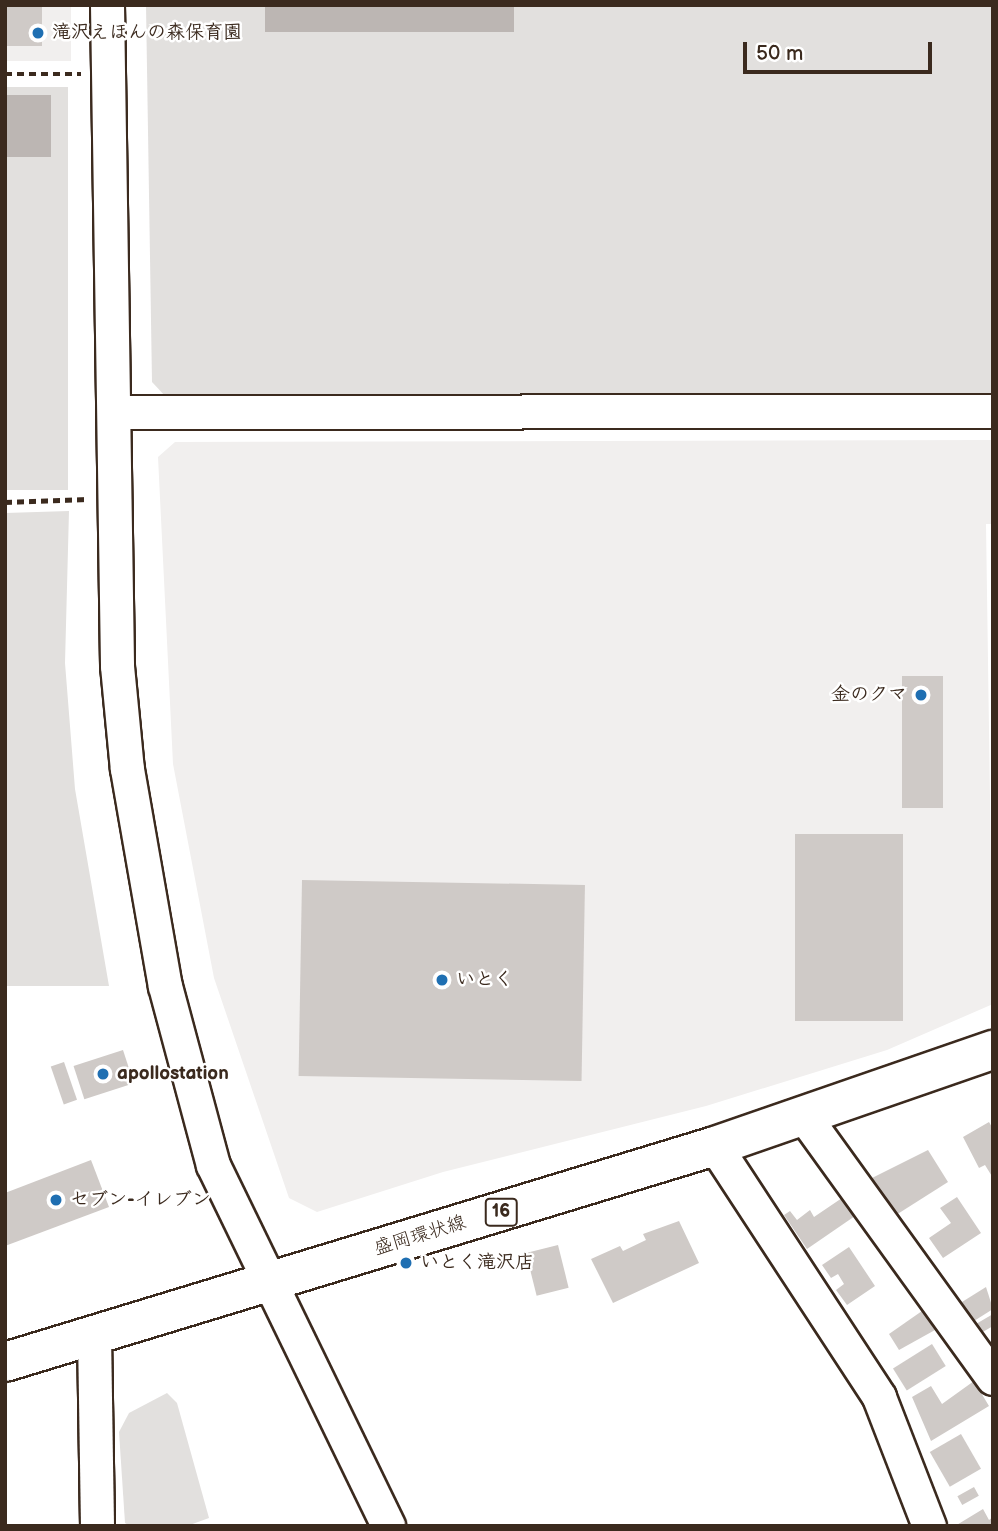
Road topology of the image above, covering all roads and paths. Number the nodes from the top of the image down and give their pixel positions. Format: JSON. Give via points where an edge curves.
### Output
{"nodes":[{"id":1,"x":107,"y":5,"type":"edge"},
{"id":2,"x":5,"y":74,"type":"edge"},
{"id":3,"x":83,"y":74,"type":"dead end"},
{"id":4,"x":993,"y":411,"type":"edge"},
{"id":5,"x":116,"y":412,"type":"junction"},
{"id":6,"x":89,"y":499,"type":"dead end"},
{"id":7,"x":5,"y":502,"type":"edge"},
{"id":8,"x":993,"y":1050,"type":"edge"},
{"id":9,"x":804,"y":1115,"type":"junction"},
{"id":10,"x":715,"y":1146,"type":"junction"},
{"id":11,"x":272,"y":1280,"type":"junction"},
{"id":12,"x":94,"y":1334,"type":"junction"},
{"id":13,"x":5,"y":1362,"type":"edge"},
{"id":14,"x":993,"y":1378,"type":"edge"},
{"id":15,"x":97,"y":1526,"type":"edge"},
{"id":16,"x":388,"y":1526,"type":"edge"},
{"id":17,"x":929,"y":1526,"type":"edge"}],
"edges":[{"from":1,"to":5,"type":"street"},
{"from":2,"to":3,"type":"path"},
{"from":4,"to":5,"type":"street"},
{"from":5,"to":11,"type":"street","via":[[117,666],[143,864],[165,986],[213,1165]]},
{"from":6,"to":7,"type":"path"},
{"from":8,"to":9,"type":"main road","name":"盛岡環状線","number":"16"},
{"from":9,"to":10,"type":"main road","name":"盛岡環状線","number":"16"},
{"from":9,"to":14,"type":"street"},
{"from":10,"to":11,"type":"main road","name":"盛岡環状線","number":"16"},
{"from":10,"to":17,"type":"street","via":[[879,1397]]},
{"from":11,"to":12,"type":"main road","name":"盛岡環状線","number":"16"},
{"from":11,"to":16,"type":"street"},
{"from":12,"to":13,"type":"main road","name":"盛岡環状線","number":"16"},
{"from":12,"to":15,"type":"street"}]}
